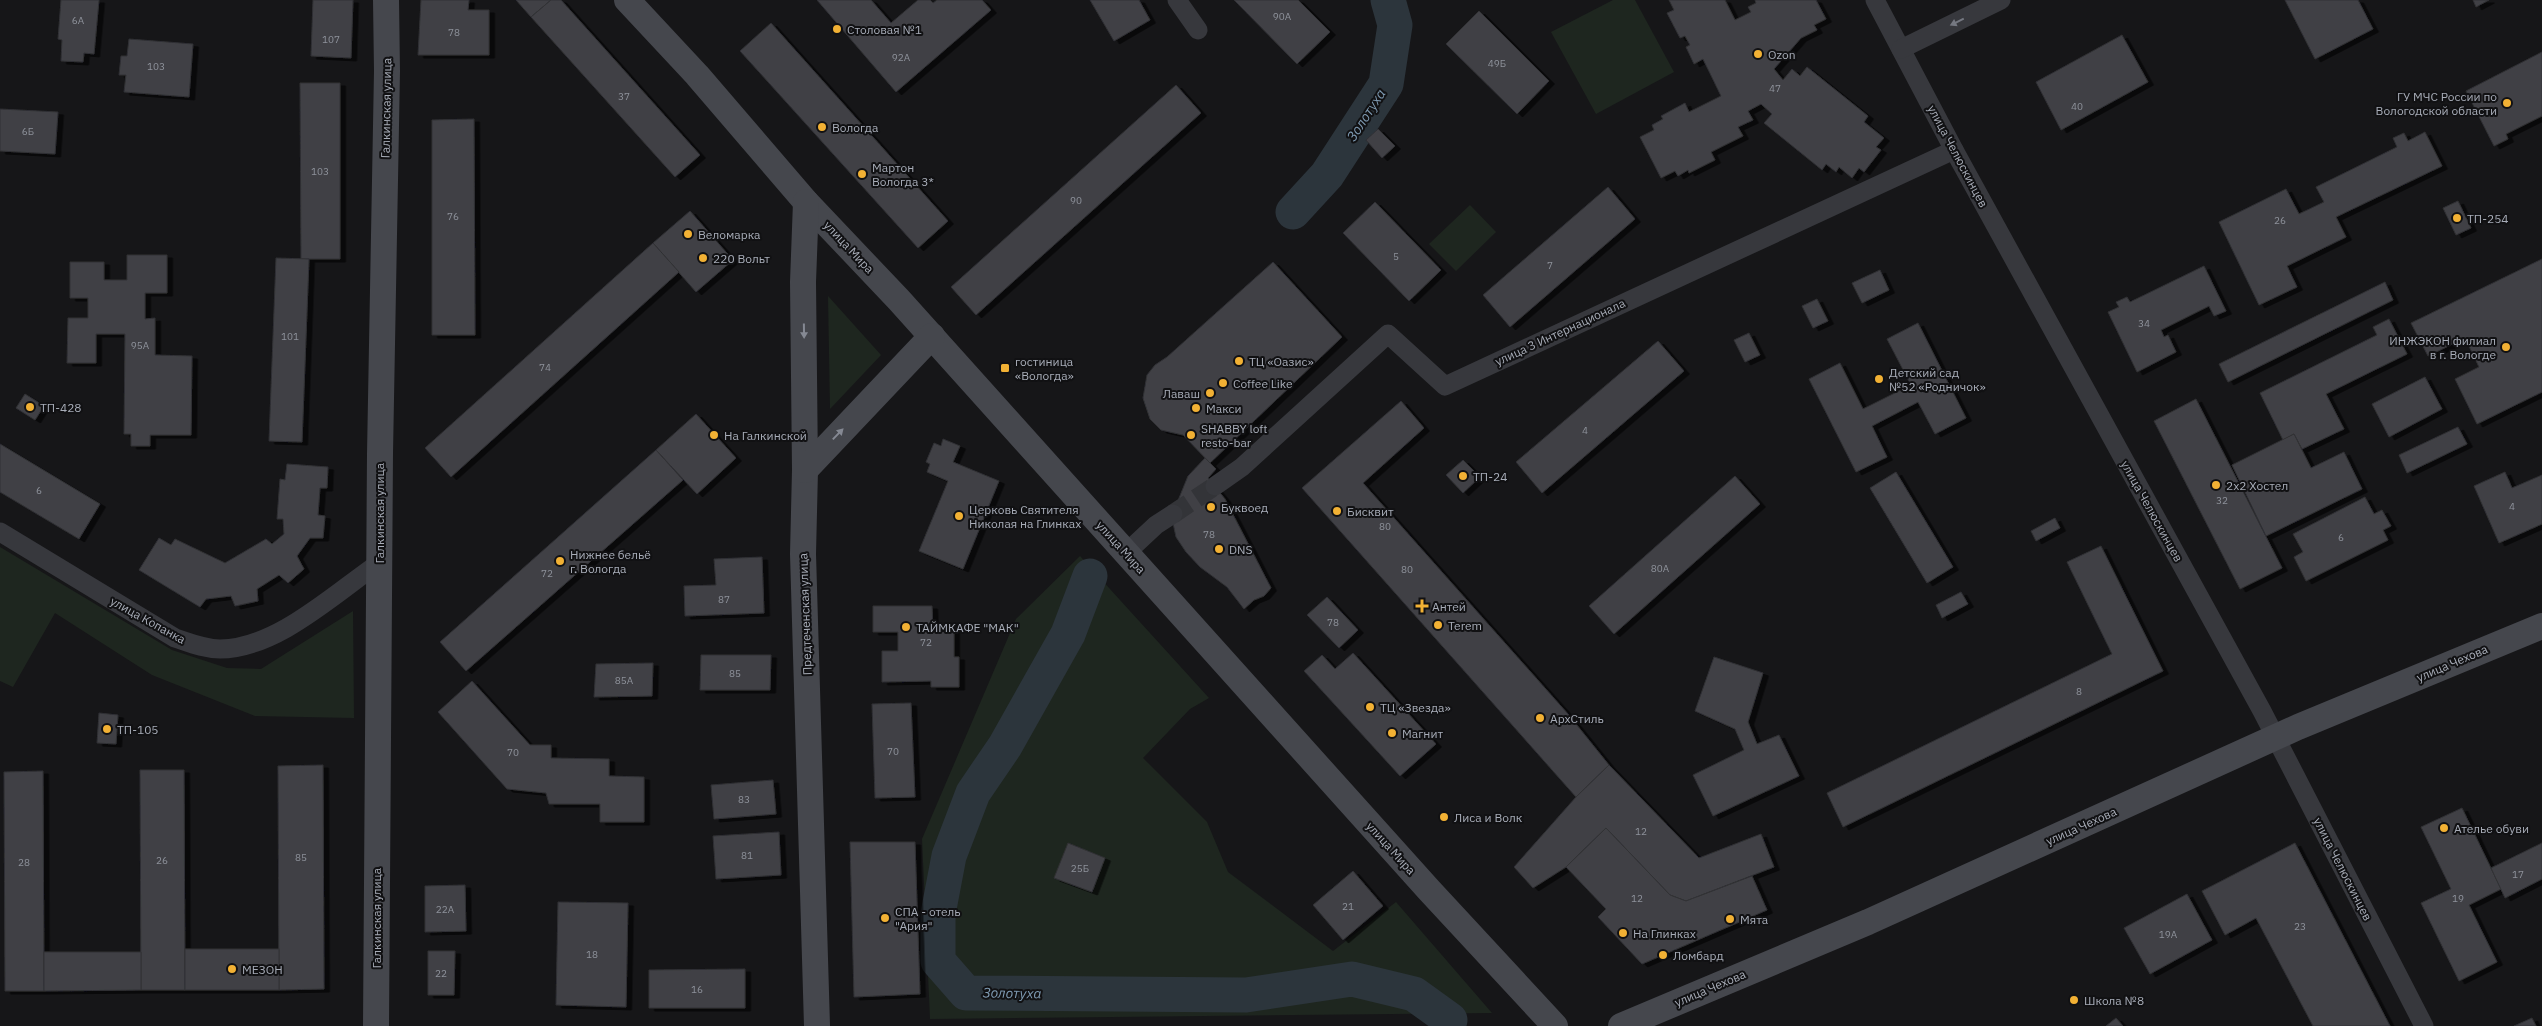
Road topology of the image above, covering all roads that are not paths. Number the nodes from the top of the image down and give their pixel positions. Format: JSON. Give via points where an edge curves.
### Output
{"nodes":[{"id":1,"x":386,"y":0,"type":"edge"},
{"id":2,"x":627,"y":0,"type":"edge"},
{"id":3,"x":1176,"y":0,"type":"edge"},
{"id":4,"x":1875,"y":0,"type":"edge"},
{"id":5,"x":2001,"y":0,"type":"edge"},
{"id":6,"x":1198,"y":30,"type":"dead end"},
{"id":7,"x":1901,"y":49,"type":"junction"},
{"id":8,"x":1954,"y":150,"type":"junction"},
{"id":9,"x":806,"y":202,"type":"junction"},
{"id":10,"x":932,"y":336,"type":"junction"},
{"id":11,"x":805,"y":470,"type":"junction"},
{"id":12,"x":1215,"y":486,"type":"tunnel mouth"},
{"id":13,"x":1173,"y":514,"type":"tunnel mouth"},
{"id":14,"x":0,"y":532,"type":"edge"},
{"id":15,"x":1126,"y":553,"type":"junction"},
{"id":16,"x":379,"y":563,"type":"junction"},
{"id":17,"x":2542,"y":626,"type":"edge"},
{"id":18,"x":2276,"y":738,"type":"junction"},
{"id":19,"x":376,"y":1026,"type":"edge"},
{"id":20,"x":816,"y":1026,"type":"edge"},
{"id":21,"x":1555,"y":1026,"type":"edge"},
{"id":22,"x":1621,"y":1026,"type":"edge"},
{"id":23,"x":2424,"y":1026,"type":"edge"}],
"edges":[{"from":1,"to":16,"type":"street","name":"Галкинская улица"},
{"from":2,"to":9,"type":"street","name":"улица Мира","via":[[697,75]]},
{"from":3,"to":6,"type":"street"},
{"from":4,"to":7,"type":"street","name":"улица Челюскинцев"},
{"from":5,"to":7,"type":"street","one_way":true},
{"from":7,"to":8,"type":"street","name":"улица Челюскинцев"},
{"from":8,"to":12,"type":"street","name":"улица 3 Интернационала","via":[[1444,386],[1388,334],[1242,467]]},
{"from":8,"to":18,"type":"street","name":"улица Челюскинцев"},
{"from":9,"to":10,"type":"street","name":"улица Мира"},
{"from":9,"to":11,"type":"street","name":"Предтеченская улица","one_way":true,"via":[[803,282]]},
{"from":11,"to":10,"type":"street","one_way":true},
{"from":10,"to":15,"type":"street","name":"улица Мира"},
{"from":11,"to":20,"type":"street","name":"Предтеченская улица","via":[[803,554]]},
{"from":13,"to":15,"type":"street"},
{"from":14,"to":16,"type":"street","name":"улица Копанка","via":[[175,638],[218,649],[260,641],[293,623]]},
{"from":15,"to":21,"type":"street","name":"улица Мира","via":[[1428,890]]},
{"from":16,"to":19,"type":"street","name":"Галкинская улица"},
{"from":17,"to":18,"type":"street","name":"улица Чехова"},
{"from":18,"to":22,"type":"street","name":"улица Чехова","via":[[1868,922]]},
{"from":18,"to":23,"type":"street","name":"улица Челюскинцев"}]}
